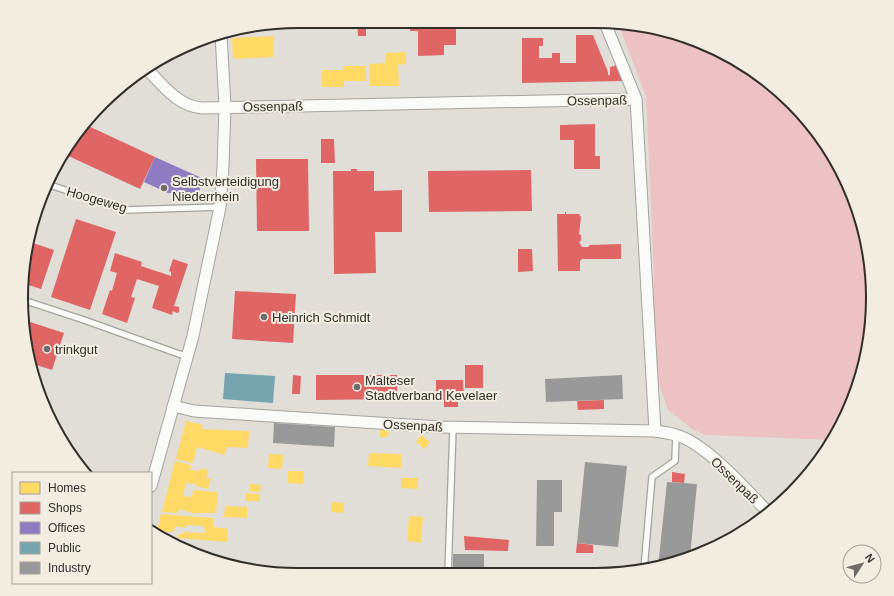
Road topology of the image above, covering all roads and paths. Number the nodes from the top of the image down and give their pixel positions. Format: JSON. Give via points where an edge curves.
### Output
{"nodes":[{"id":1,"x":607,"y":29,"type":"edge"},
{"id":2,"x":220,"y":39,"type":"edge"},
{"id":3,"x":150,"y":72,"type":"edge"},
{"id":4,"x":636,"y":99,"type":"junction"},
{"id":5,"x":225,"y":106,"type":"junction"},
{"id":6,"x":53,"y":186,"type":"edge"},
{"id":7,"x":220,"y":207,"type":"junction"},
{"id":8,"x":28,"y":302,"type":"edge"},
{"id":9,"x":187,"y":356,"type":"junction"},
{"id":10,"x":173,"y":406,"type":"junction"},
{"id":11,"x":453,"y":427,"type":"junction"},
{"id":12,"x":655,"y":431,"type":"junction"},
{"id":13,"x":676,"y":435,"type":"junction"},
{"id":14,"x":152,"y":482,"type":"edge"},
{"id":15,"x":764,"y":508,"type":"edge"},
{"id":16,"x":644,"y":564,"type":"edge"},
{"id":17,"x":448,"y":568,"type":"edge"}],
"edges":[{"from":1,"to":4,"type":"street"},
{"from":2,"to":5,"type":"street"},
{"from":3,"to":5,"type":"street","name":"Ossenpaß","via":[[183,103],[193,107]]},
{"from":4,"to":5,"type":"street","name":"Ossenpaß"},
{"from":4,"to":12,"type":"street","name":"Ossenpaß"},
{"from":5,"to":7,"type":"street"},
{"from":6,"to":7,"type":"lane","name":"Hoogeweg","via":[[125,210]]},
{"from":7,"to":9,"type":"street"},
{"from":8,"to":9,"type":"lane"},
{"from":9,"to":10,"type":"street"},
{"from":10,"to":11,"type":"street","name":"Ossenpaß","via":[[194,411]]},
{"from":10,"to":14,"type":"street"},
{"from":11,"to":12,"type":"street","name":"Ossenpaß"},
{"from":11,"to":17,"type":"lane"},
{"from":12,"to":13,"type":"street","name":"Ossenpaß"},
{"from":13,"to":15,"type":"street","name":"Ossenpaß","via":[[714,458]]},
{"from":13,"to":16,"type":"lane","via":[[675,461],[652,477]]}]}
